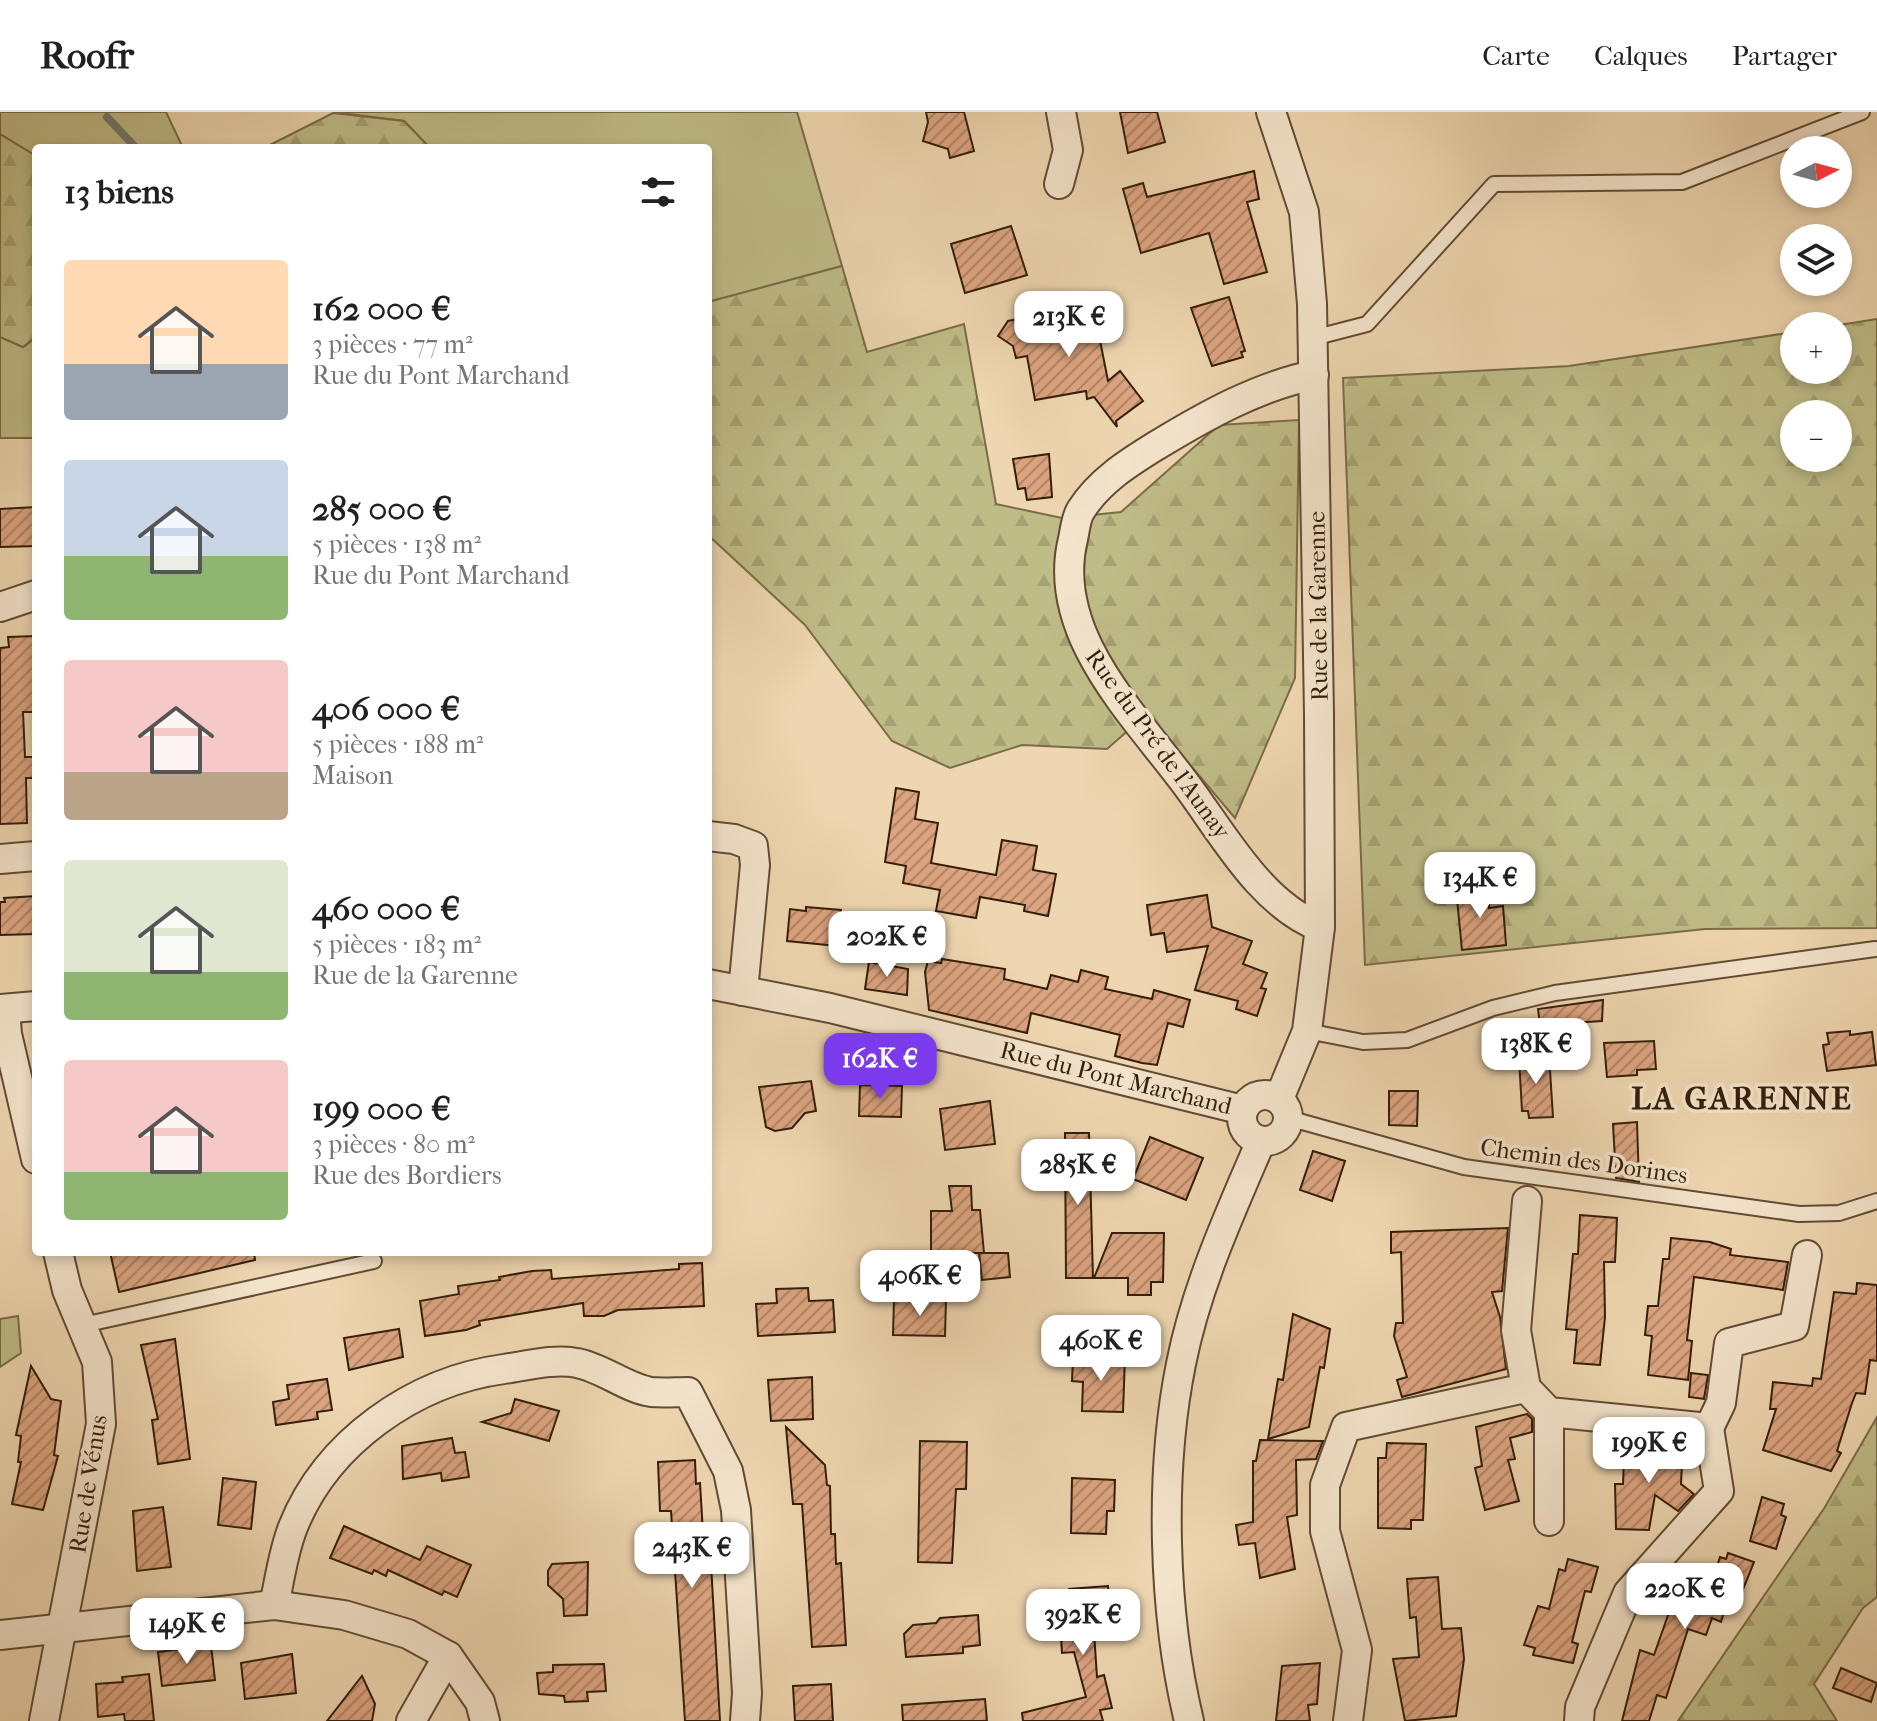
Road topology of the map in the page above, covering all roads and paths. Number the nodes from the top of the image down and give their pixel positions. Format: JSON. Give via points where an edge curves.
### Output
{"nodes":[{"id":1,"x":1061,"y":112,"type":"edge"},
{"id":2,"x":1271,"y":112,"type":"edge"},
{"id":3,"x":1862,"y":112,"type":"edge"},
{"id":4,"x":1059,"y":184,"type":"dead end"},
{"id":5,"x":1313,"y":338,"type":"junction"},
{"id":6,"x":1314,"y":375,"type":"junction"},
{"id":7,"x":32,"y":596,"type":"edge"},
{"id":8,"x":0,"y":607,"type":"edge"},
{"id":9,"x":712,"y":836,"type":"edge"},
{"id":10,"x":32,"y":856,"type":"edge"},
{"id":11,"x":0,"y":859,"type":"edge"},
{"id":12,"x":1320,"y":927,"type":"junction"},
{"id":13,"x":1875,"y":949,"type":"edge"},
{"id":14,"x":712,"y":985,"type":"edge"},
{"id":15,"x":743,"y":991,"type":"junction"},
{"id":16,"x":32,"y":1006,"type":"edge"},
{"id":17,"x":2,"y":1009,"type":"edge"},
{"id":18,"x":1307,"y":1031,"type":"junction"},
{"id":19,"x":1284,"y":1109,"type":"junction"},
{"id":20,"x":1243,"y":1110,"type":"junction"},
{"id":21,"x":1261,"y":1141,"type":"junction"},
{"id":22,"x":32,"y":1142,"type":"edge"},
{"id":23,"x":1527,"y":1201,"type":"dead end"},
{"id":24,"x":1877,"y":1201,"type":"edge"},
{"id":25,"x":1807,"y":1255,"type":"dead end"},
{"id":26,"x":59,"y":1256,"type":"edge"},
{"id":27,"x":374,"y":1261,"type":"dead end"},
{"id":28,"x":83,"y":1325,"type":"junction"},
{"id":29,"x":1526,"y":1388,"type":"junction"},
{"id":30,"x":1549,"y":1412,"type":"junction"},
{"id":31,"x":1709,"y":1428,"type":"junction"},
{"id":32,"x":1549,"y":1521,"type":"dead end"},
{"id":33,"x":274,"y":1605,"type":"junction"},
{"id":34,"x":64,"y":1626,"type":"junction"},
{"id":35,"x":0,"y":1635,"type":"edge"},
{"id":36,"x":448,"y":1656,"type":"junction"},
{"id":37,"x":44,"y":1721,"type":"edge"},
{"id":38,"x":411,"y":1721,"type":"edge"},
{"id":39,"x":485,"y":1721,"type":"edge"},
{"id":40,"x":745,"y":1721,"type":"edge"},
{"id":41,"x":1189,"y":1721,"type":"edge"},
{"id":42,"x":1348,"y":1721,"type":"edge"},
{"id":43,"x":1579,"y":1721,"type":"edge"}],
"edges":[{"from":1,"to":4,"type":"street","via":[[1068,150]]},
{"from":2,"to":5,"type":"street","name":"Rue de la Garenne","via":[[1304,212]]},
{"from":3,"to":5,"type":"lane","via":[[1682,182],[1494,184],[1367,324]]},
{"from":5,"to":6,"type":"street","name":"Rue de la Garenne"},
{"from":6,"to":12,"type":"street","name":"Rue de la Garenne"},
{"from":6,"to":12,"type":"street","name":"Rue du Pré de l'Aunay","via":[[1291,379],[1203,417],[1115,472],[1079,511],[1068,559],[1071,607],[1084,641],[1117,691],[1255,875],[1297,918]]},
{"from":7,"to":8,"type":"street"},
{"from":9,"to":15,"type":"street","via":[[753,846]]},
{"from":10,"to":11,"type":"street"},
{"from":12,"to":18,"type":"street","name":"Rue de la Garenne"},
{"from":13,"to":18,"type":"lane","via":[[1555,993],[1493,1008],[1407,1040],[1363,1042]]},
{"from":14,"to":15,"type":"street","name":"Rue du Pont Marchand"},
{"from":15,"to":20,"type":"street","name":"Rue du Pont Marchand"},
{"from":16,"to":17,"type":"street"},
{"from":17,"to":22,"type":"street"},
{"from":18,"to":19,"type":"street","name":"Rue de la Garenne"},
{"from":19,"to":20,"type":"street","via":[[1259,1096]]},
{"from":19,"to":21,"type":"street","name":"Rue de la Garenne","via":[[1280,1136]]},
{"from":19,"to":24,"type":"lane","name":"Chemin des Dorines","via":[[1423,1157],[1496,1171],[1799,1214],[1839,1213]]},
{"from":20,"to":21,"type":"street","via":[[1245,1130]]},
{"from":21,"to":41,"type":"street","name":"Rue de la Garenne","via":[[1204,1280],[1181,1364],[1169,1460],[1173,1618]]},
{"from":23,"to":29,"type":"street","via":[[1516,1330]]},
{"from":25,"to":31,"type":"street","via":[[1794,1326],[1729,1343],[1721,1403]]},
{"from":26,"to":28,"type":"street","name":"Rue de Vénus"},
{"from":27,"to":28,"type":"lane"},
{"from":28,"to":34,"type":"street","name":"Rue de Vénus","via":[[97,1362],[101,1424]]},
{"from":29,"to":30,"type":"street"},
{"from":29,"to":42,"type":"street","via":[[1346,1427],[1325,1485],[1325,1531],[1357,1650]]},
{"from":30,"to":31,"type":"street"},
{"from":30,"to":32,"type":"street"},
{"from":31,"to":43,"type":"street","via":[[1719,1491],[1628,1593],[1580,1707]]},
{"from":33,"to":34,"type":"street"},
{"from":33,"to":36,"type":"street","via":[[374,1622]]},
{"from":33,"to":40,"type":"street","via":[[290,1537],[311,1493],[370,1426],[421,1393],[464,1377],[576,1362],[649,1392],[688,1392],[728,1471],[736,1510]]},
{"from":34,"to":35,"type":"street"},
{"from":34,"to":37,"type":"street","name":"Rue de Vénus"},
{"from":36,"to":38,"type":"street"},
{"from":36,"to":39,"type":"street","via":[[480,1702]]}]}
